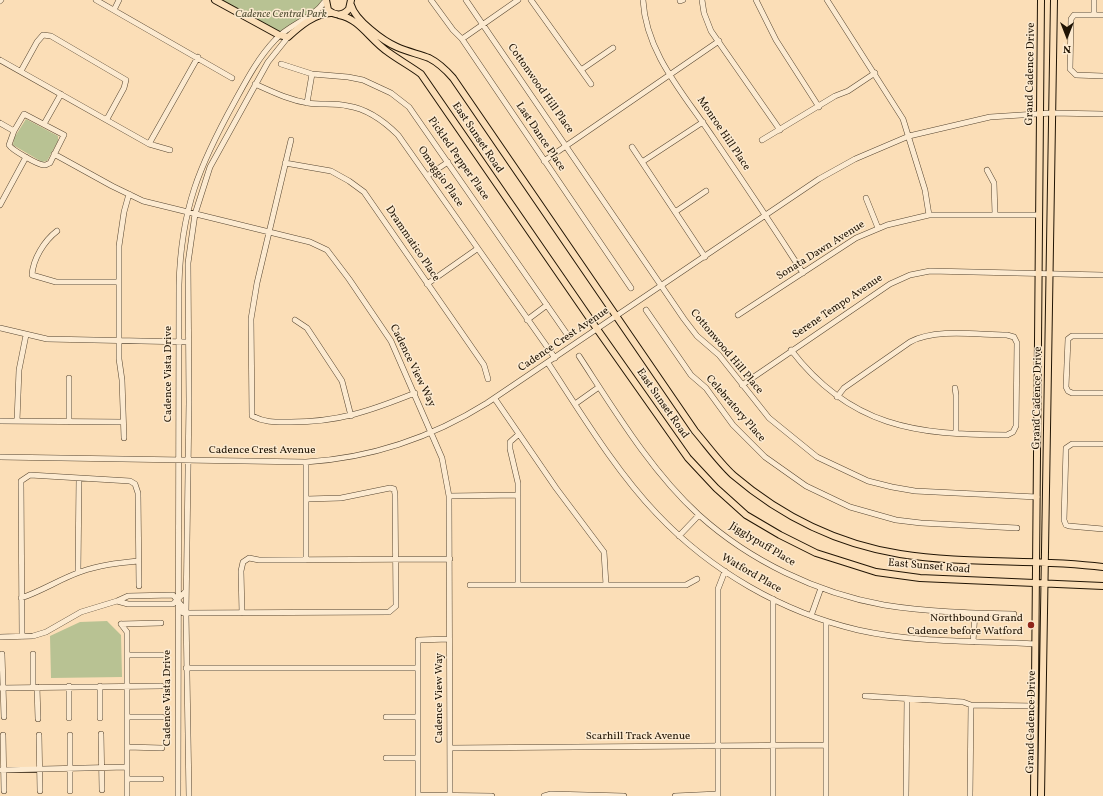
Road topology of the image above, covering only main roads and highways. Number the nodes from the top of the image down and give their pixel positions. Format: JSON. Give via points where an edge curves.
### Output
{"nodes":[{"id":1,"x":215,"y":0,"type":"edge"},
{"id":2,"x":1041,"y":0,"type":"edge"},
{"id":3,"x":1054,"y":0,"type":"edge"},
{"id":4,"x":326,"y":1,"type":"edge"},
{"id":5,"x":351,"y":2,"type":"edge"},
{"id":6,"x":331,"y":13,"type":"junction"},
{"id":7,"x":339,"y":15,"type":"junction"},
{"id":8,"x":1036,"y":563,"type":"junction"},
{"id":9,"x":1045,"y":563,"type":"junction"},
{"id":10,"x":1103,"y":567,"type":"edge"},
{"id":11,"x":1036,"y":584,"type":"junction"},
{"id":12,"x":1045,"y":585,"type":"junction"},
{"id":13,"x":1103,"y":586,"type":"edge"},
{"id":14,"x":1034,"y":796,"type":"edge"},
{"id":15,"x":1041,"y":796,"type":"edge"}],
"edges":[{"from":1,"to":6,"type":"main road","name":"Cadence Vista Drive","via":[[279,35],[288,37],[324,13]]},
{"from":2,"to":8,"type":"main road","name":"Grand Cadence Drive"},
{"from":3,"to":9,"type":"main road","name":"Grand Cadence Drive"},
{"from":4,"to":6,"type":"main road"},
{"from":5,"to":7,"type":"main road","via":[[347,12]]},
{"from":5,"to":8,"type":"main road","name":"East Sunset Road","via":[[357,16],[384,39],[397,47],[430,59],[443,67],[453,78],[695,431],[732,474],[774,506],[808,526],[856,545],[902,555]]},
{"from":6,"to":7,"type":"main road","name":"East Sunset Road"},
{"from":7,"to":11,"type":"main road","name":"East Sunset Road","via":[[352,19],[387,52],[421,74],[688,458],[746,515],[816,553],[883,573],[920,578]]},
{"from":8,"to":9,"type":"main road","name":"East Sunset Road"},
{"from":8,"to":11,"type":"main road","name":"Grand Cadence Drive"},
{"from":9,"to":10,"type":"main road","name":"East Sunset Road"},
{"from":9,"to":12,"type":"main road","name":"Grand Cadence Drive"},
{"from":11,"to":12,"type":"main road","name":"East Sunset Road"},
{"from":11,"to":14,"type":"main road","name":"Grand Cadence Drive"},
{"from":12,"to":13,"type":"main road","name":"East Sunset Road"},
{"from":12,"to":15,"type":"main road","name":"Grand Cadence Drive"}]}
